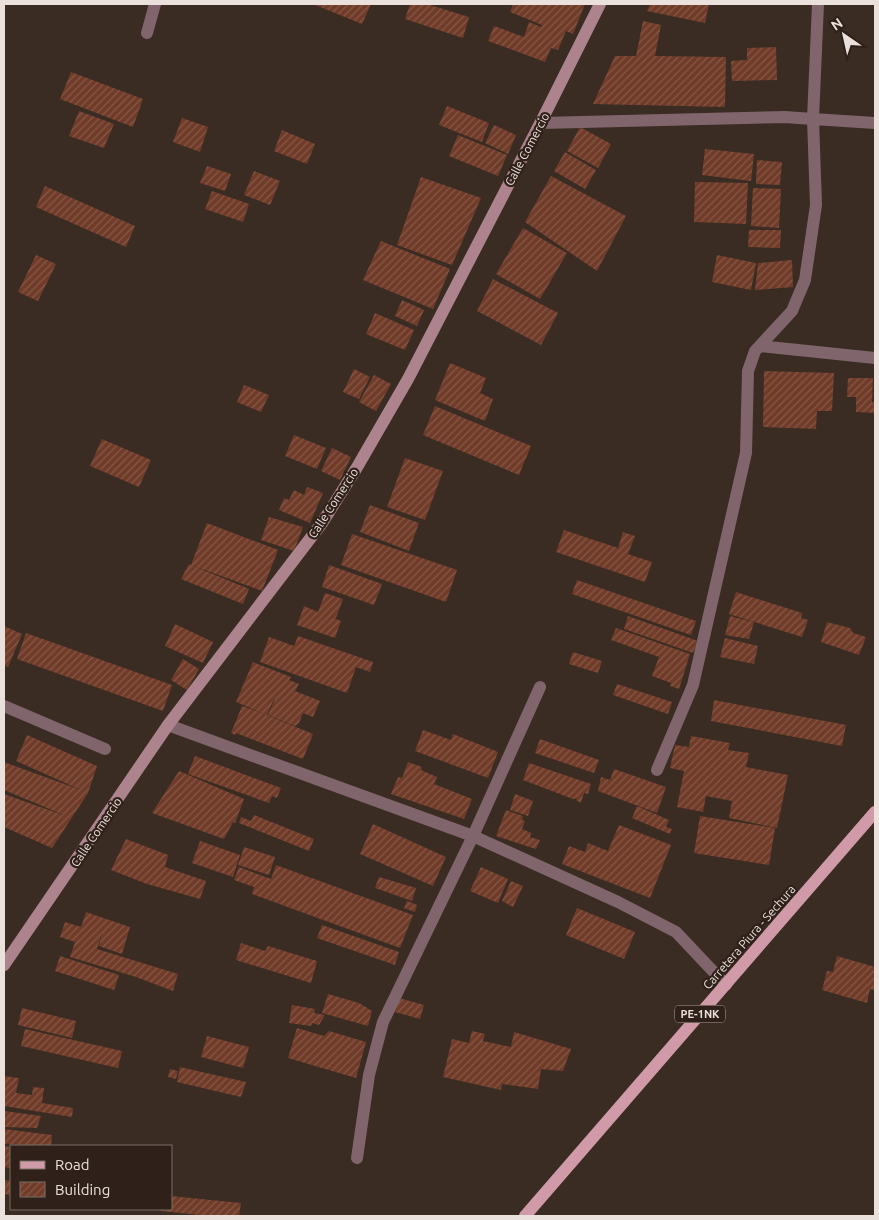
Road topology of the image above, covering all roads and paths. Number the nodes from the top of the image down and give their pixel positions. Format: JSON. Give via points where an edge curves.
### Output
{"nodes":[{"id":1,"x":155,"y":4,"type":"edge"},
{"id":2,"x":600,"y":4,"type":"edge"},
{"id":3,"x":818,"y":4,"type":"edge"},
{"id":4,"x":148,"y":33,"type":"dead end"},
{"id":5,"x":814,"y":119,"type":"junction"},
{"id":6,"x":541,"y":123,"type":"junction"},
{"id":7,"x":875,"y":123,"type":"edge"},
{"id":8,"x":760,"y":346,"type":"junction"},
{"id":9,"x":875,"y":358,"type":"edge"},
{"id":10,"x":540,"y":687,"type":"dead end"},
{"id":11,"x":4,"y":706,"type":"edge"},
{"id":12,"x":168,"y":725,"type":"junction"},
{"id":13,"x":105,"y":748,"type":"dead end"},
{"id":14,"x":657,"y":770,"type":"dead end"},
{"id":15,"x":875,"y":812,"type":"edge"},
{"id":16,"x":473,"y":836,"type":"junction"},
{"id":17,"x":4,"y":965,"type":"edge"},
{"id":18,"x":726,"y":985,"type":"junction"},
{"id":19,"x":357,"y":1158,"type":"dead end"},
{"id":20,"x":525,"y":1216,"type":"edge"}],
"edges":[{"from":1,"to":4,"type":"street"},
{"from":2,"to":6,"type":"street","name":"Calle Comercio"},
{"from":3,"to":5,"type":"street"},
{"from":5,"to":6,"type":"street"},
{"from":5,"to":7,"type":"street"},
{"from":5,"to":8,"type":"street","via":[[816,205],[805,280],[792,311]]},
{"from":6,"to":12,"type":"street","name":"Calle Comercio","via":[[408,379],[356,469],[322,523]]},
{"from":8,"to":9,"type":"street"},
{"from":8,"to":14,"type":"street","via":[[748,371],[746,453],[693,685]]},
{"from":10,"to":16,"type":"street"},
{"from":11,"to":13,"type":"street"},
{"from":12,"to":16,"type":"street"},
{"from":12,"to":17,"type":"street","name":"Calle Comercio"},
{"from":15,"to":18,"type":"main road","name":"Carretera Piura - Sechura","number":"PE-1NK"},
{"from":16,"to":18,"type":"street","via":[[676,932]]},
{"from":16,"to":19,"type":"street","via":[[383,1022],[369,1075]]},
{"from":18,"to":20,"type":"main road","name":"Carretera Piura - Sechura","number":"PE-1NK"}]}
